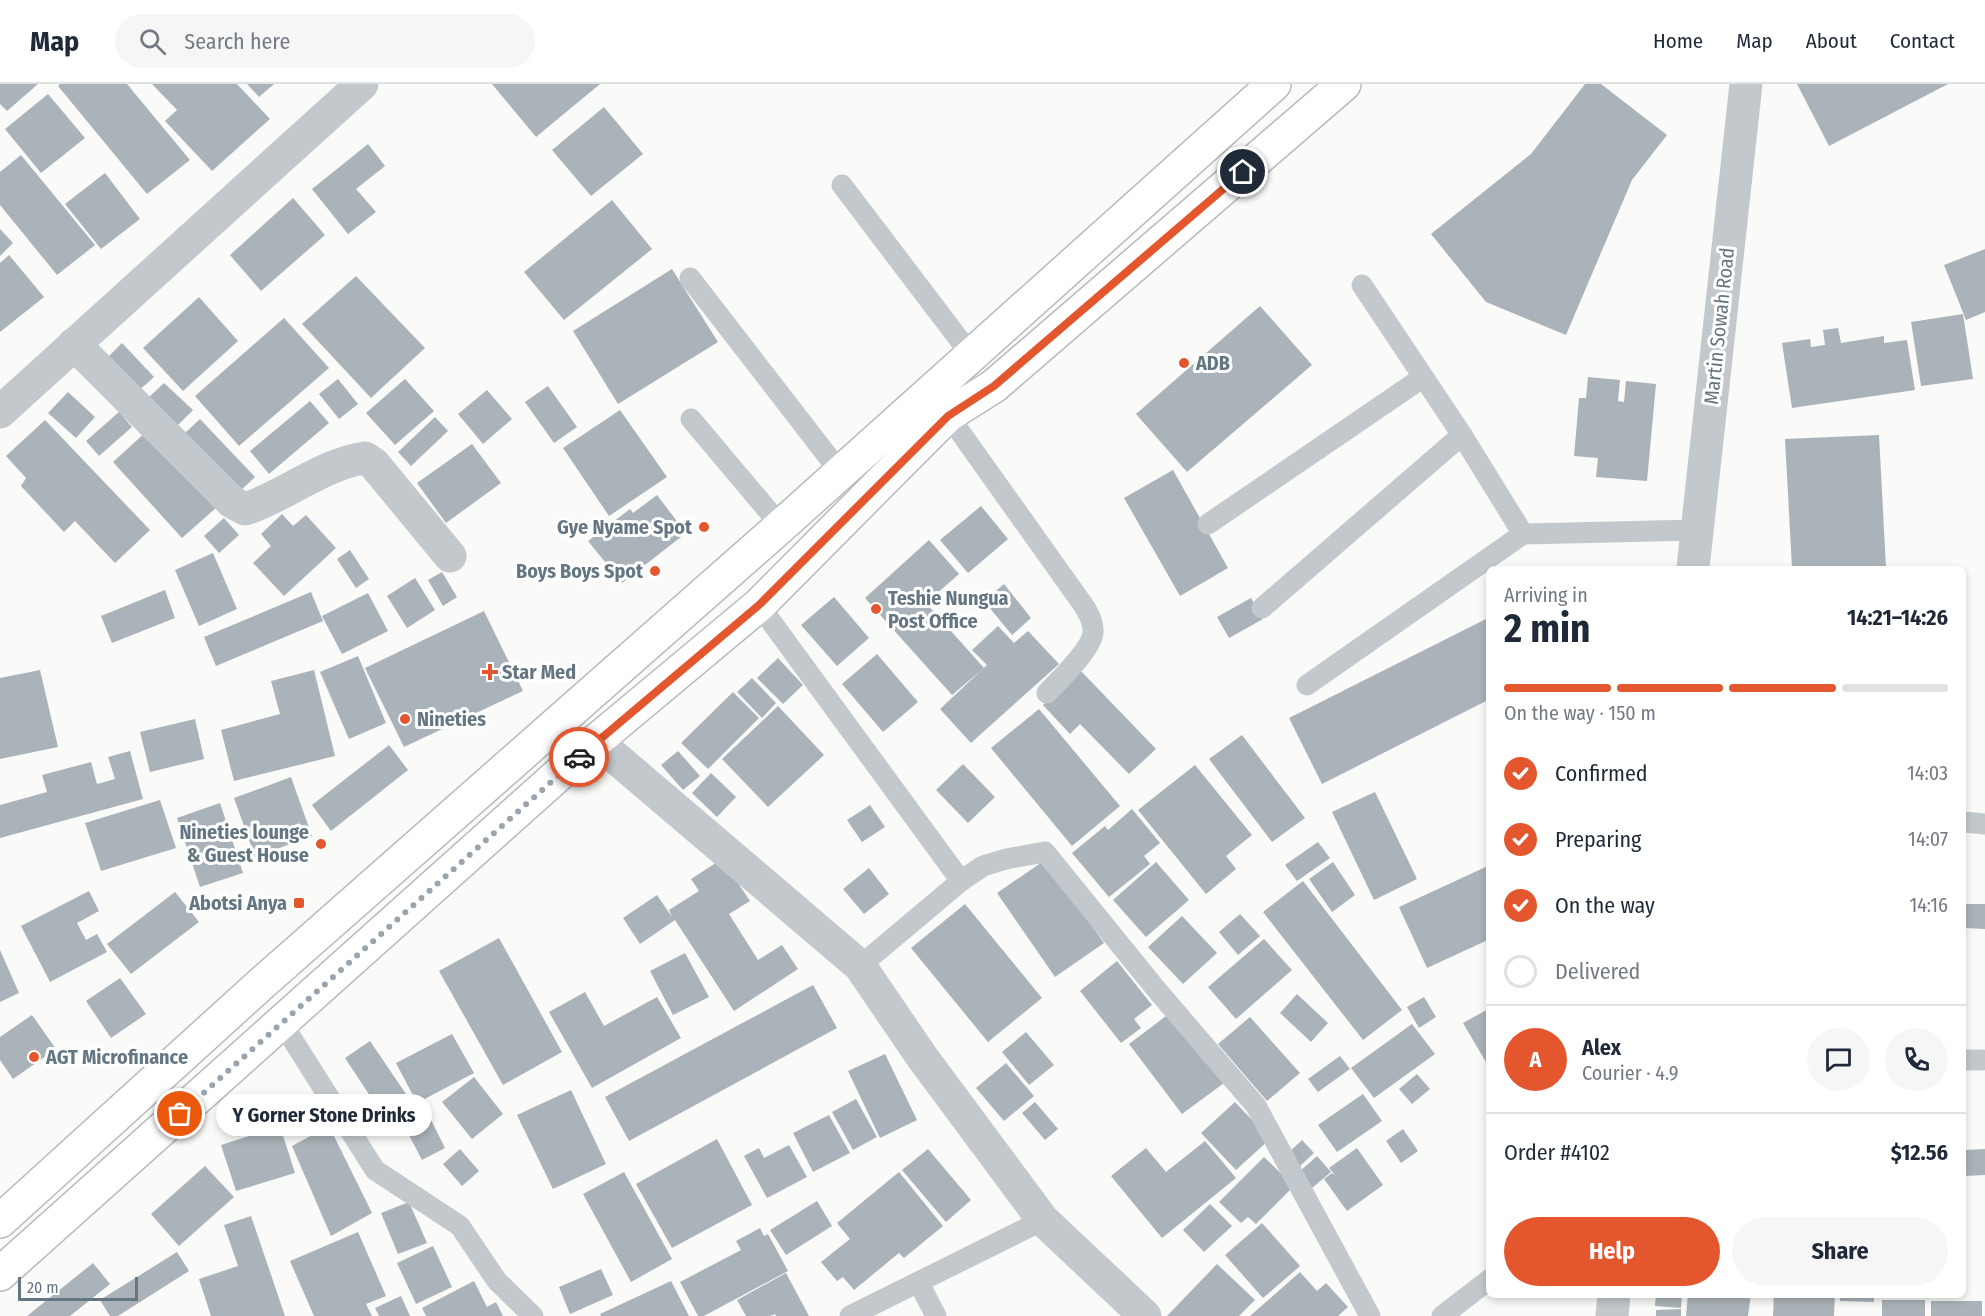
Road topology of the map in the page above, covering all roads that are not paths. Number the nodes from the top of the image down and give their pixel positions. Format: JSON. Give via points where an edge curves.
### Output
{"nodes":[{"id":1,"x":362,"y":84,"type":"edge"},
{"id":2,"x":1274,"y":84,"type":"edge"},
{"id":3,"x":1344,"y":84,"type":"edge"},
{"id":4,"x":1746,"y":84,"type":"edge"},
{"id":5,"x":842,"y":184,"type":"dead end"},
{"id":6,"x":690,"y":278,"type":"dead end"},
{"id":7,"x":1362,"y":285,"type":"dead end"},
{"id":8,"x":74,"y":344,"type":"junction"},
{"id":9,"x":971,"y":355,"type":"junction"},
{"id":10,"x":1422,"y":378,"type":"junction"},
{"id":11,"x":0,"y":412,"type":"edge"},
{"id":12,"x":948,"y":416,"type":"junction"},
{"id":13,"x":691,"y":419,"type":"dead end"},
{"id":14,"x":1462,"y":435,"type":"junction"},
{"id":15,"x":840,"y":472,"type":"junction"},
{"id":16,"x":1208,"y":524,"type":"dead end"},
{"id":17,"x":781,"y":526,"type":"junction"},
{"id":18,"x":1697,"y":530,"type":"junction"},
{"id":19,"x":1523,"y":534,"type":"junction"},
{"id":20,"x":450,"y":556,"type":"dead end"},
{"id":21,"x":1693,"y":566,"type":"edge"},
{"id":22,"x":759,"y":605,"type":"junction"},
{"id":23,"x":1262,"y":608,"type":"dead end"},
{"id":24,"x":1307,"y":685,"type":"dead end"},
{"id":25,"x":1047,"y":693,"type":"dead end"},
{"id":26,"x":596,"y":741,"type":"junction"},
{"id":27,"x":1966,"y":822,"type":"edge"},
{"id":28,"x":1985,"y":824,"type":"edge"},
{"id":29,"x":961,"y":881,"type":"junction"},
{"id":30,"x":860,"y":966,"type":"junction"},
{"id":31,"x":282,"y":1023,"type":"junction"},
{"id":32,"x":1043,"y":1220,"type":"junction"},
{"id":33,"x":0,"y":1221,"type":"edge"},
{"id":34,"x":0,"y":1274,"type":"edge"},
{"id":35,"x":1486,"y":1282,"type":"edge"},
{"id":36,"x":919,"y":1283,"type":"junction"},
{"id":37,"x":1614,"y":1298,"type":"edge"},
{"id":38,"x":533,"y":1316,"type":"edge"},
{"id":39,"x":850,"y":1316,"type":"edge"},
{"id":40,"x":936,"y":1316,"type":"edge"},
{"id":41,"x":1145,"y":1316,"type":"edge"},
{"id":42,"x":1370,"y":1316,"type":"edge"},
{"id":43,"x":1442,"y":1316,"type":"edge"},
{"id":44,"x":1612,"y":1316,"type":"edge"}],
"edges":[{"from":1,"to":8,"type":"street"},
{"from":2,"to":9,"type":"main road"},
{"from":3,"to":12,"type":"main road","via":[[994,386]]},
{"from":4,"to":18,"type":"street","name":"Martin Sowah Road"},
{"from":5,"to":9,"type":"lane"},
{"from":6,"to":15,"type":"lane"},
{"from":7,"to":10,"type":"lane"},
{"from":8,"to":11,"type":"street"},
{"from":8,"to":20,"type":"street","via":[[232,502],[245,508],[265,503],[348,460],[365,458]]},
{"from":9,"to":15,"type":"main road"},
{"from":10,"to":14,"type":"lane"},
{"from":10,"to":16,"type":"lane"},
{"from":12,"to":22,"type":"main road"},
{"from":12,"to":25,"type":"lane","via":[[1090,617],[1094,630],[1091,642]]},
{"from":13,"to":17,"type":"lane"},
{"from":14,"to":19,"type":"lane"},
{"from":14,"to":23,"type":"lane"},
{"from":15,"to":17,"type":"main road"},
{"from":17,"to":33,"type":"main road","via":[[261,984]]},
{"from":18,"to":19,"type":"lane"},
{"from":18,"to":21,"type":"street","name":"Martin Sowah Road"},
{"from":19,"to":24,"type":"lane"},
{"from":22,"to":26,"type":"main road"},
{"from":22,"to":29,"type":"lane"},
{"from":26,"to":30,"type":"street"},
{"from":26,"to":31,"type":"main road"},
{"from":27,"to":28,"type":"lane"},
{"from":29,"to":30,"type":"lane"},
{"from":29,"to":42,"type":"lane","via":[[982,866],[1045,852],[1256,1106]]},
{"from":30,"to":32,"type":"street"},
{"from":31,"to":34,"type":"main road"},
{"from":31,"to":38,"type":"lane","via":[[375,1170],[460,1226],[497,1281]]},
{"from":32,"to":36,"type":"lane"},
{"from":32,"to":41,"type":"street"},
{"from":35,"to":43,"type":"lane"},
{"from":36,"to":39,"type":"lane"},
{"from":36,"to":40,"type":"lane"},
{"from":37,"to":44,"type":"street"}]}
